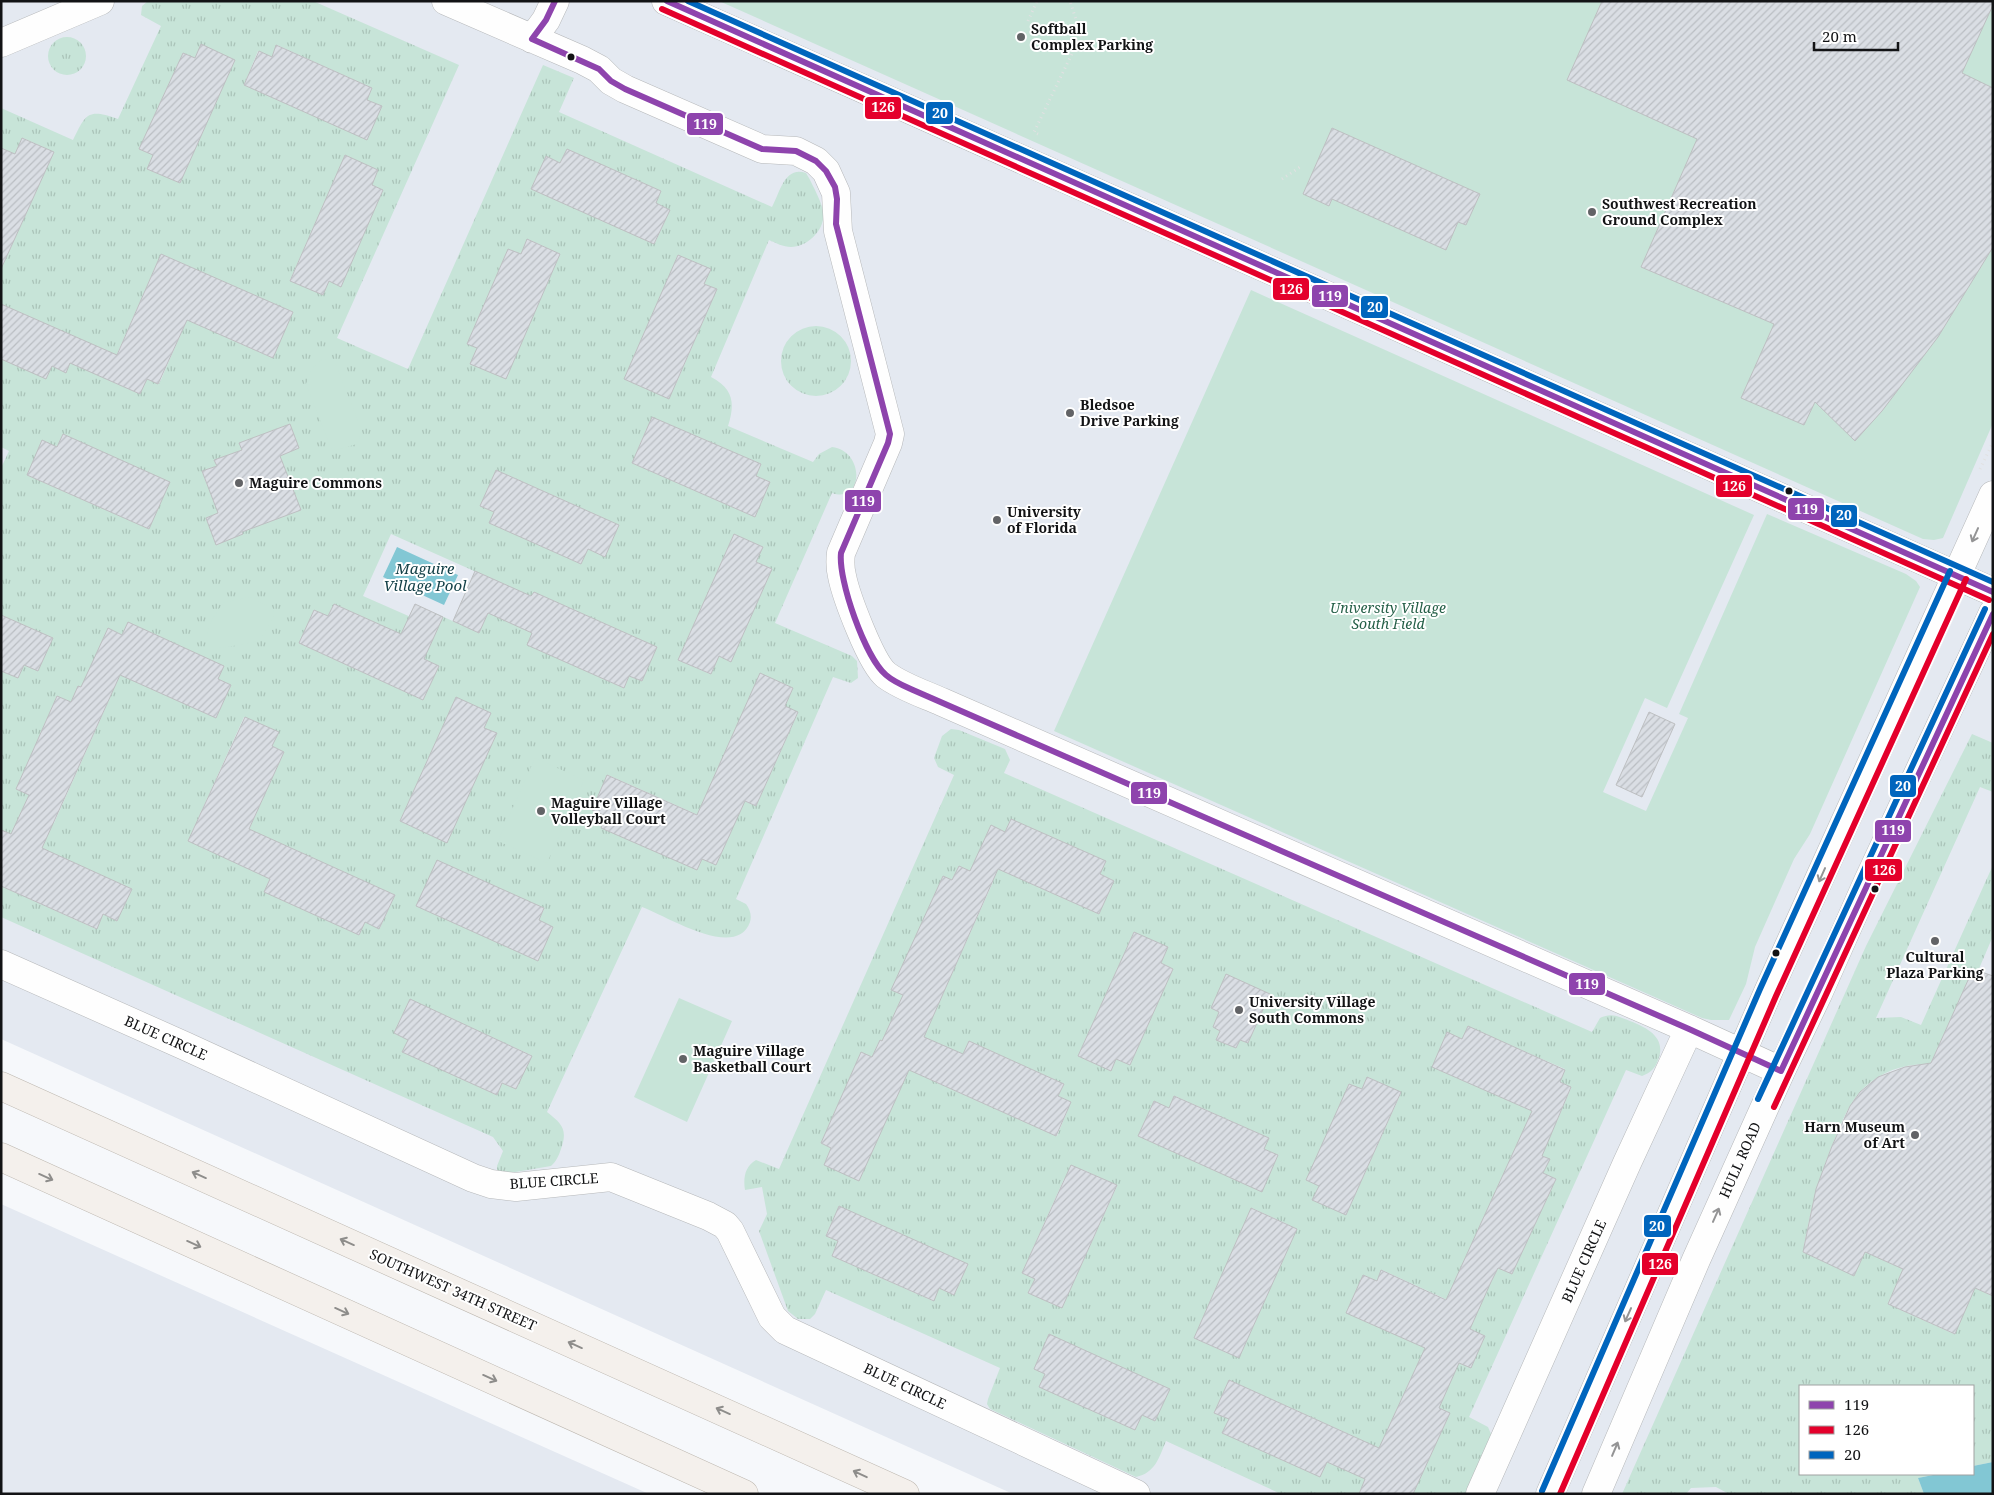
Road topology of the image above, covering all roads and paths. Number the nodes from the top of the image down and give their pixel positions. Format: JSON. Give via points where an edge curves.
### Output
{"nodes":[{"id":1,"x":100,"y":1,"type":"edge"},
{"id":2,"x":446,"y":1,"type":"edge"},
{"id":3,"x":555,"y":1,"type":"edge"},
{"id":4,"x":666,"y":1,"type":"edge"},
{"id":5,"x":1037,"y":1,"type":"edge"},
{"id":6,"x":1070,"y":1,"type":"edge"},
{"id":7,"x":1028,"y":21,"type":"dead end"},
{"id":8,"x":532,"y":39,"type":"junction"},
{"id":9,"x":1,"y":43,"type":"edge"},
{"id":10,"x":1042,"y":136,"type":"dead end"},
{"id":11,"x":1300,"y":167,"type":"dead end"},
{"id":12,"x":1282,"y":179,"type":"dead end"},
{"id":13,"x":1993,"y":495,"type":"edge"},
{"id":14,"x":1958,"y":575,"type":"junction"},
{"id":15,"x":1993,"y":592,"type":"edge"},
{"id":16,"x":1993,"y":613,"type":"edge"},
{"id":17,"x":1,"y":964,"type":"edge"},
{"id":18,"x":1689,"y":1029,"type":"junction"},
{"id":19,"x":1743,"y":1054,"type":"junction"},
{"id":20,"x":1781,"y":1071,"type":"junction"},
{"id":21,"x":1,"y":1086,"type":"edge"},
{"id":22,"x":1,"y":1157,"type":"edge"},
{"id":23,"x":741,"y":1493,"type":"edge"},
{"id":24,"x":905,"y":1494,"type":"edge"},
{"id":25,"x":1136,"y":1494,"type":"edge"},
{"id":26,"x":1480,"y":1494,"type":"edge"},
{"id":27,"x":1550,"y":1494,"type":"edge"},
{"id":28,"x":1596,"y":1494,"type":"edge"}],
"edges":[{"from":1,"to":9,"type":"street"},
{"from":2,"to":8,"type":"street"},
{"from":3,"to":8,"type":"street"},
{"from":4,"to":14,"type":"street"},
{"from":5,"to":7,"type":"path"},
{"from":6,"to":10,"type":"path","via":[[1081,35],[1034,132]]},
{"from":8,"to":18,"type":"street","via":[[599,69],[625,89],[762,149],[796,151],[816,161],[830,176],[837,199],[836,224],[890,434],[841,553],[840,564],[847,593],[878,667],[885,674],[942,702]]},
{"from":11,"to":12,"type":"path"},
{"from":13,"to":14,"type":"street","one_way":true},
{"from":14,"to":15,"type":"street"},
{"from":14,"to":19,"type":"street","one_way":true,"via":[[1768,992]]},
{"from":16,"to":20,"type":"street","name":"HULL ROAD"},
{"from":17,"to":25,"type":"street","name":"BLUE CIRCLE","via":[[473,1178],[516,1187],[611,1177],[708,1216],[730,1231],[772,1317],[785,1330]]},
{"from":18,"to":19,"type":"street"},
{"from":18,"to":26,"type":"street","name":"BLUE CIRCLE"},
{"from":19,"to":20,"type":"street"},
{"from":19,"to":27,"type":"street","one_way":true},
{"from":28,"to":20,"type":"street","name":"HULL ROAD","one_way":true},
{"from":24,"to":21,"type":"main road","name":"SOUTHWEST 34TH STREET","one_way":true},
{"from":22,"to":23,"type":"main road","one_way":true}]}
